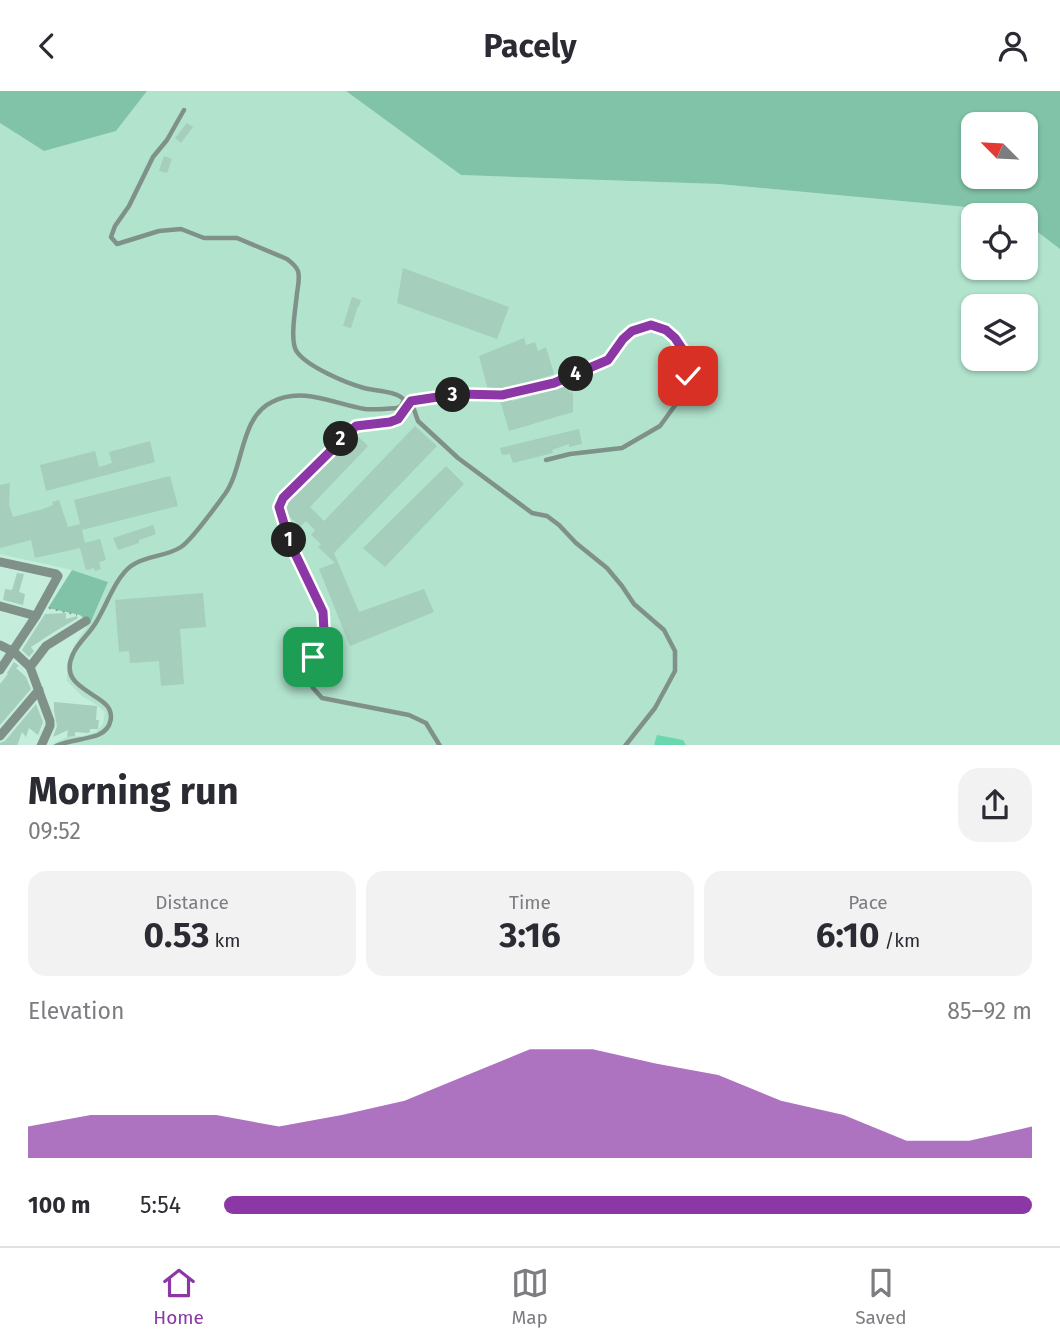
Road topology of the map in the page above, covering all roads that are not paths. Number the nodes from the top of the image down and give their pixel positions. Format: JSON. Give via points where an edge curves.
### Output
{"nodes":[{"id":1,"x":184,"y":110,"type":"dead end"},
{"id":2,"x":408,"y":400,"type":"junction"},
{"id":3,"x":546,"y":460,"type":"dead end"},
{"id":4,"x":0,"y":562,"type":"edge"},
{"id":5,"x":0,"y":606,"type":"edge"},
{"id":6,"x":36,"y":616,"type":"junction"},
{"id":7,"x":86,"y":621,"type":"road end"},
{"id":8,"x":0,"y":645,"type":"edge"},
{"id":9,"x":13,"y":652,"type":"junction"},
{"id":10,"x":30,"y":667,"type":"junction"},
{"id":11,"x":0,"y":670,"type":"edge"},
{"id":12,"x":39,"y":690,"type":"junction"},
{"id":13,"x":0,"y":736,"type":"edge"},
{"id":14,"x":41,"y":745,"type":"edge"},
{"id":15,"x":57,"y":745,"type":"edge"},
{"id":16,"x":440,"y":745,"type":"edge"},
{"id":17,"x":625,"y":745,"type":"edge"}],
"edges":[{"from":1,"to":2,"type":"lane","via":[[153,157],[115,226],[112,240],[117,244],[181,229],[204,238],[237,238],[287,259],[299,281],[293,334],[297,353],[335,377]]},
{"from":2,"to":3,"type":"lane","via":[[502,395],[554,383],[608,360],[632,331],[651,325],[675,338],[687,356],[688,376],[679,400],[660,426],[622,448]]},
{"from":2,"to":15,"type":"lane","via":[[397,408],[366,409],[303,394],[287,396],[259,410],[226,492],[181,547],[130,567],[72,657],[73,679],[111,711],[107,729]]},
{"from":2,"to":16,"type":"lane","via":[[398,419],[356,426],[279,507],[290,543],[323,612],[324,631],[308,673],[313,688],[322,698],[409,715],[426,723]]},
{"from":2,"to":17,"type":"lane","via":[[418,421],[457,458],[532,513],[553,520],[607,568],[634,604],[664,630],[675,651],[675,671],[655,708]]},
{"from":4,"to":6,"type":"street","via":[[58,576]]},
{"from":5,"to":6,"type":"street"},
{"from":6,"to":9,"type":"street"},
{"from":7,"to":10,"type":"street","via":[[46,646]]},
{"from":8,"to":9,"type":"street"},
{"from":9,"to":10,"type":"street"},
{"from":9,"to":11,"type":"street"},
{"from":10,"to":12,"type":"street"},
{"from":12,"to":13,"type":"street"},
{"from":12,"to":14,"type":"street","via":[[50,721]]}]}
